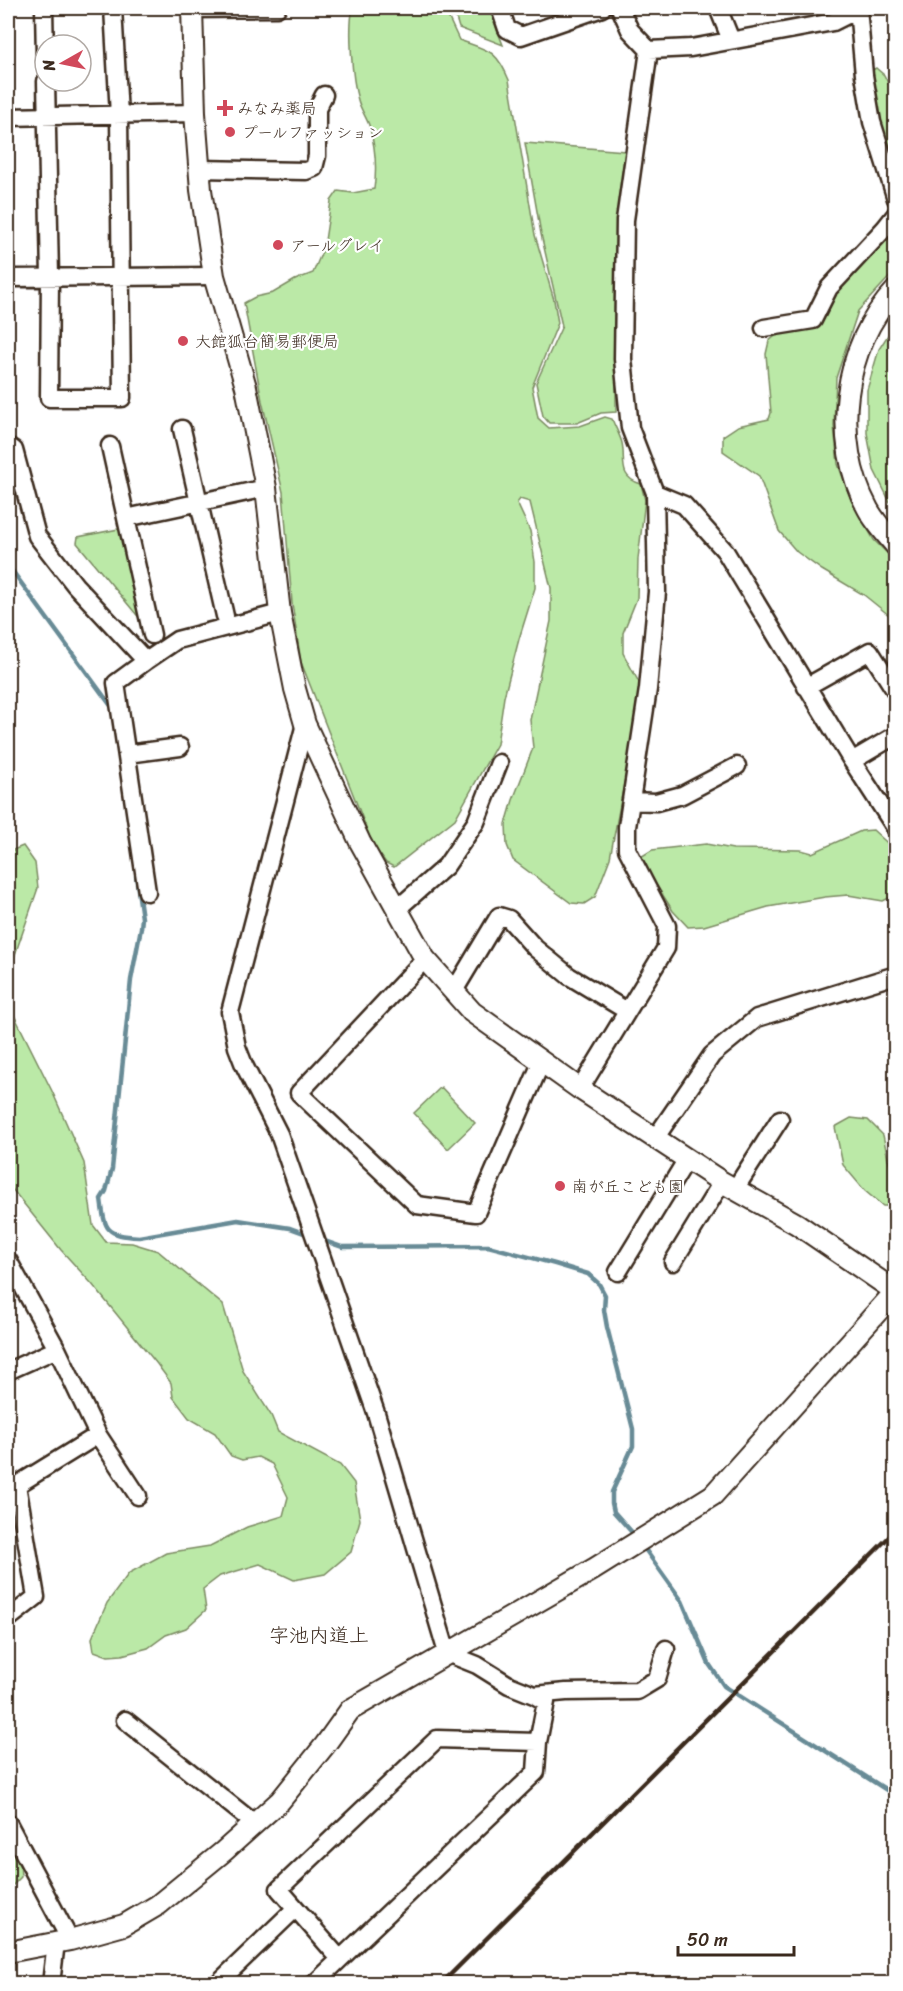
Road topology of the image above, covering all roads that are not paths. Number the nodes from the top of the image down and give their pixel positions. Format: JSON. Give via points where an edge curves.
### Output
{"nodes":[{"id":1,"x":44,"y":8,"type":"edge"},
{"id":2,"x":113,"y":8,"type":"edge"},
{"id":3,"x":192,"y":8,"type":"edge"},
{"id":4,"x":277,"y":8,"type":"edge"},
{"id":5,"x":500,"y":8,"type":"edge"},
{"id":6,"x":602,"y":8,"type":"edge"},
{"id":7,"x":620,"y":8,"type":"edge"},
{"id":8,"x":718,"y":8,"type":"edge"},
{"id":9,"x":858,"y":9,"type":"edge"},
{"id":10,"x":830,"y":15,"type":"edge"},
{"id":11,"x":44,"y":33,"type":"edge"},
{"id":12,"x":731,"y":40,"type":"junction"},
{"id":13,"x":649,"y":50,"type":"junction"},
{"id":14,"x":46,"y":93,"type":"edge"},
{"id":15,"x":324,"y":95,"type":"dead end"},
{"id":16,"x":195,"y":113,"type":"junction"},
{"id":17,"x":119,"y":115,"type":"junction"},
{"id":18,"x":46,"y":116,"type":"junction"},
{"id":19,"x":8,"y":117,"type":"edge"},
{"id":20,"x":200,"y":169,"type":"junction"},
{"id":21,"x":896,"y":199,"type":"edge"},
{"id":22,"x":896,"y":214,"type":"edge"},
{"id":23,"x":120,"y":276,"type":"junction"},
{"id":24,"x":214,"y":276,"type":"junction"},
{"id":25,"x":50,"y":277,"type":"junction"},
{"id":26,"x":8,"y":278,"type":"edge"},
{"id":27,"x":896,"y":290,"type":"edge"},
{"id":28,"x":764,"y":328,"type":"dead end"},
{"id":29,"x":182,"y":429,"type":"dead end"},
{"id":30,"x":8,"y":446,"type":"edge"},
{"id":31,"x":110,"y":446,"type":"dead end"},
{"id":32,"x":266,"y":488,"type":"junction"},
{"id":33,"x":655,"y":494,"type":"junction"},
{"id":34,"x":199,"y":502,"type":"junction"},
{"id":35,"x":126,"y":518,"type":"junction"},
{"id":36,"x":896,"y":546,"type":"edge"},
{"id":37,"x":280,"y":613,"type":"junction"},
{"id":38,"x":225,"y":616,"type":"dead end"},
{"id":39,"x":152,"y":635,"type":"dead end"},
{"id":40,"x":146,"y":661,"type":"junction"},
{"id":41,"x":806,"y":687,"type":"junction"},
{"id":42,"x":896,"y":692,"type":"edge"},
{"id":43,"x":305,"y":724,"type":"junction"},
{"id":44,"x":896,"y":735,"type":"edge"},
{"id":45,"x":180,"y":747,"type":"dead end"},
{"id":46,"x":127,"y":754,"type":"junction"},
{"id":47,"x":852,"y":761,"type":"junction"},
{"id":48,"x":499,"y":763,"type":"dead end"},
{"id":49,"x":737,"y":766,"type":"dead end"},
{"id":50,"x":631,"y":801,"type":"junction"},
{"id":51,"x":896,"y":829,"type":"edge"},
{"id":52,"x":147,"y":892,"type":"dead end"},
{"id":53,"x":397,"y":909,"type":"junction"},
{"id":54,"x":425,"y":959,"type":"junction"},
{"id":55,"x":896,"y":975,"type":"edge"},
{"id":56,"x":454,"y":991,"type":"junction"},
{"id":57,"x":627,"y":1011,"type":"junction"},
{"id":58,"x":541,"y":1063,"type":"junction"},
{"id":59,"x":580,"y":1089,"type":"junction"},
{"id":60,"x":780,"y":1119,"type":"dead end"},
{"id":61,"x":656,"y":1137,"type":"junction"},
{"id":62,"x":687,"y":1159,"type":"junction"},
{"id":63,"x":729,"y":1186,"type":"junction"},
{"id":64,"x":8,"y":1260,"type":"edge"},
{"id":65,"x":673,"y":1262,"type":"dead end"},
{"id":66,"x":618,"y":1272,"type":"dead end"},
{"id":67,"x":895,"y":1291,"type":"edge"},
{"id":68,"x":57,"y":1349,"type":"junction"},
{"id":69,"x":8,"y":1371,"type":"edge"},
{"id":70,"x":98,"y":1435,"type":"junction"},
{"id":71,"x":138,"y":1496,"type":"dead end"},
{"id":72,"x":8,"y":1619,"type":"edge"},
{"id":73,"x":666,"y":1649,"type":"dead end"},
{"id":74,"x":447,"y":1653,"type":"junction"},
{"id":75,"x":534,"y":1695,"type":"junction"},
{"id":76,"x":125,"y":1720,"type":"dead end"},
{"id":77,"x":538,"y":1742,"type":"junction"},
{"id":78,"x":8,"y":1823,"type":"edge"},
{"id":79,"x":255,"y":1824,"type":"junction"},
{"id":80,"x":295,"y":1909,"type":"junction"},
{"id":81,"x":63,"y":1941,"type":"junction"},
{"id":82,"x":8,"y":1952,"type":"edge"},
{"id":83,"x":340,"y":1959,"type":"junction"},
{"id":84,"x":51,"y":1983,"type":"edge"},
{"id":85,"x":218,"y":1983,"type":"edge"},
{"id":86,"x":314,"y":1983,"type":"edge"}],
"edges":[{"from":1,"to":11,"type":"street"},
{"from":2,"to":17,"type":"street"},
{"from":3,"to":4,"type":"street"},
{"from":3,"to":16,"type":"street"},
{"from":5,"to":6,"type":"street","via":[[507,29],[521,36]]},
{"from":7,"to":13,"type":"street","via":[[630,30]]},
{"from":8,"to":12,"type":"street"},
{"from":9,"to":10,"type":"street"},
{"from":9,"to":21,"type":"street","via":[[872,122]]},
{"from":10,"to":12,"type":"street"},
{"from":12,"to":13,"type":"street","via":[[691,48]]},
{"from":13,"to":33,"type":"street","via":[[625,220],[623,359],[630,428]]},
{"from":14,"to":18,"type":"street"},
{"from":15,"to":20,"type":"street","via":[[317,108],[314,168]]},
{"from":16,"to":17,"type":"street"},
{"from":16,"to":20,"type":"street"},
{"from":17,"to":18,"type":"street"},
{"from":17,"to":23,"type":"street"},
{"from":18,"to":19,"type":"street"},
{"from":18,"to":25,"type":"street"},
{"from":20,"to":24,"type":"street"},
{"from":22,"to":28,"type":"street","via":[[830,288],[813,320]]},
{"from":23,"to":24,"type":"street"},
{"from":23,"to":25,"type":"street"},
{"from":23,"to":25,"type":"street","via":[[122,398],[49,398]]},
{"from":24,"to":32,"type":"street","via":[[246,387]]},
{"from":25,"to":26,"type":"street"},
{"from":27,"to":36,"type":"street","via":[[870,324],[858,352],[846,405],[850,461],[858,487],[868,509]]},
{"from":29,"to":34,"type":"street"},
{"from":30,"to":40,"type":"street","via":[[14,450],[37,536],[75,585]]},
{"from":31,"to":35,"type":"street"},
{"from":32,"to":34,"type":"street"},
{"from":32,"to":37,"type":"street"},
{"from":33,"to":41,"type":"street","via":[[684,505],[725,551]]},
{"from":33,"to":50,"type":"street","via":[[657,592],[648,689]]},
{"from":34,"to":35,"type":"street"},
{"from":34,"to":38,"type":"street"},
{"from":35,"to":39,"type":"street"},
{"from":37,"to":40,"type":"street","via":[[177,640]]},
{"from":37,"to":43,"type":"street"},
{"from":40,"to":46,"type":"street","via":[[117,683]]},
{"from":41,"to":42,"type":"street","via":[[870,651]]},
{"from":41,"to":47,"type":"street"},
{"from":43,"to":53,"type":"street","via":[[360,842]]},
{"from":43,"to":74,"type":"street","via":[[230,1012],[240,1056],[279,1134],[376,1413]]},
{"from":44,"to":47,"type":"street"},
{"from":45,"to":46,"type":"street"},
{"from":46,"to":52,"type":"street"},
{"from":47,"to":51,"type":"street"},
{"from":48,"to":53,"type":"street","via":[[476,822],[446,866]]},
{"from":49,"to":50,"type":"street","via":[[682,795],[656,802]]},
{"from":50,"to":57,"type":"street","via":[[627,849],[667,926],[666,948]]},
{"from":53,"to":54,"type":"street"},
{"from":54,"to":56,"type":"street"},
{"from":54,"to":58,"type":"street","via":[[299,1093],[417,1205],[476,1213]]},
{"from":55,"to":61,"type":"street","via":[[757,1018],[712,1055]]},
{"from":56,"to":57,"type":"street","via":[[499,915],[509,919],[535,948],[569,976]]},
{"from":56,"to":58,"type":"street","via":[[472,1012]]},
{"from":57,"to":59,"type":"street"},
{"from":58,"to":59,"type":"street"},
{"from":59,"to":61,"type":"street"},
{"from":60,"to":63,"type":"street"},
{"from":61,"to":62,"type":"street"},
{"from":62,"to":63,"type":"street"},
{"from":62,"to":66,"type":"street"},
{"from":63,"to":65,"type":"street"},
{"from":63,"to":67,"type":"street","via":[[797,1224]]},
{"from":64,"to":68,"type":"street"},
{"from":67,"to":74,"type":"street","via":[[713,1495]]},
{"from":68,"to":69,"type":"street"},
{"from":68,"to":70,"type":"street"},
{"from":70,"to":71,"type":"street"},
{"from":70,"to":72,"type":"street","via":[[17,1485],[36,1598]]},
{"from":73,"to":75,"type":"street","via":[[657,1679],[637,1691]]},
{"from":74,"to":75,"type":"street"},
{"from":74,"to":79,"type":"street","via":[[350,1710],[280,1801]]},
{"from":75,"to":77,"type":"street","via":[[546,1702]]},
{"from":76,"to":79,"type":"street"},
{"from":77,"to":80,"type":"street","via":[[437,1739],[279,1889]]},
{"from":77,"to":83,"type":"street","via":[[536,1772]]},
{"from":78,"to":81,"type":"street"},
{"from":79,"to":81,"type":"street","via":[[158,1905],[124,1925]]},
{"from":80,"to":83,"type":"street"},
{"from":80,"to":85,"type":"street"},
{"from":81,"to":82,"type":"street"},
{"from":81,"to":84,"type":"street"},
{"from":83,"to":86,"type":"street"}]}
